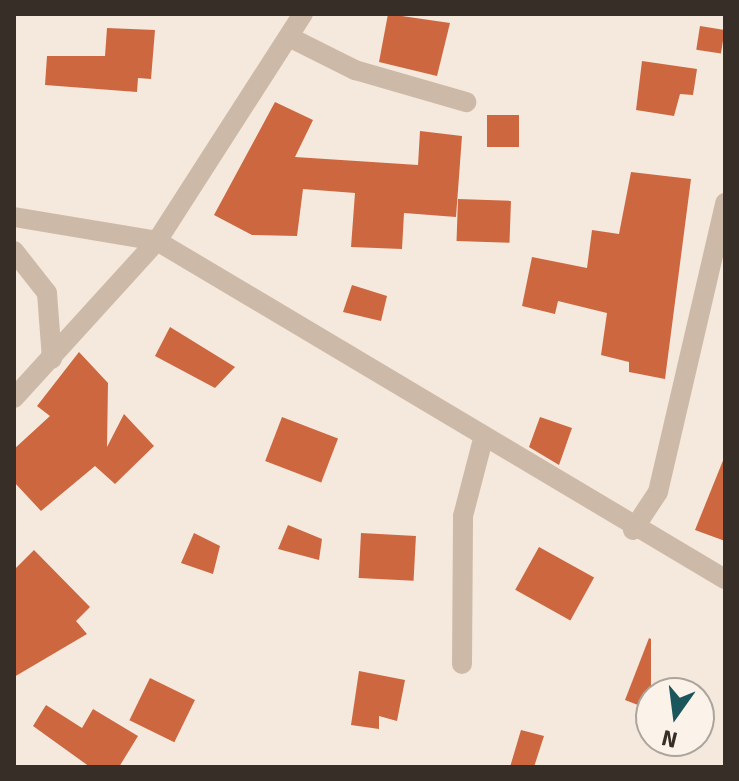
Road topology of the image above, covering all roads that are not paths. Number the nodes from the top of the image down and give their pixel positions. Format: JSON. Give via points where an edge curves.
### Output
{"nodes":[{"id":1,"x":303,"y":14,"type":"edge"},
{"id":2,"x":291,"y":38,"type":"junction"},
{"id":3,"x":466,"y":102,"type":"dead end"},
{"id":4,"x":725,"y":203,"type":"edge"},
{"id":5,"x":14,"y":217,"type":"edge"},
{"id":6,"x":157,"y":241,"type":"junction"},
{"id":7,"x":14,"y":251,"type":"edge"},
{"id":8,"x":52,"y":359,"type":"junction"},
{"id":9,"x":14,"y":398,"type":"edge"},
{"id":10,"x":483,"y":439,"type":"junction"},
{"id":11,"x":633,"y":530,"type":"junction"},
{"id":12,"x":725,"y":579,"type":"edge"},
{"id":13,"x":462,"y":664,"type":"dead end"}],
"edges":[{"from":1,"to":2,"type":"street"},
{"from":2,"to":3,"type":"street","via":[[355,70]]},
{"from":2,"to":6,"type":"street"},
{"from":4,"to":11,"type":"street","via":[[658,492]]},
{"from":5,"to":6,"type":"street"},
{"from":6,"to":8,"type":"street"},
{"from":6,"to":10,"type":"street"},
{"from":7,"to":8,"type":"street","via":[[47,293]]},
{"from":8,"to":9,"type":"street"},
{"from":10,"to":11,"type":"street"},
{"from":10,"to":13,"type":"street","via":[[463,516]]},
{"from":11,"to":12,"type":"street"}]}
